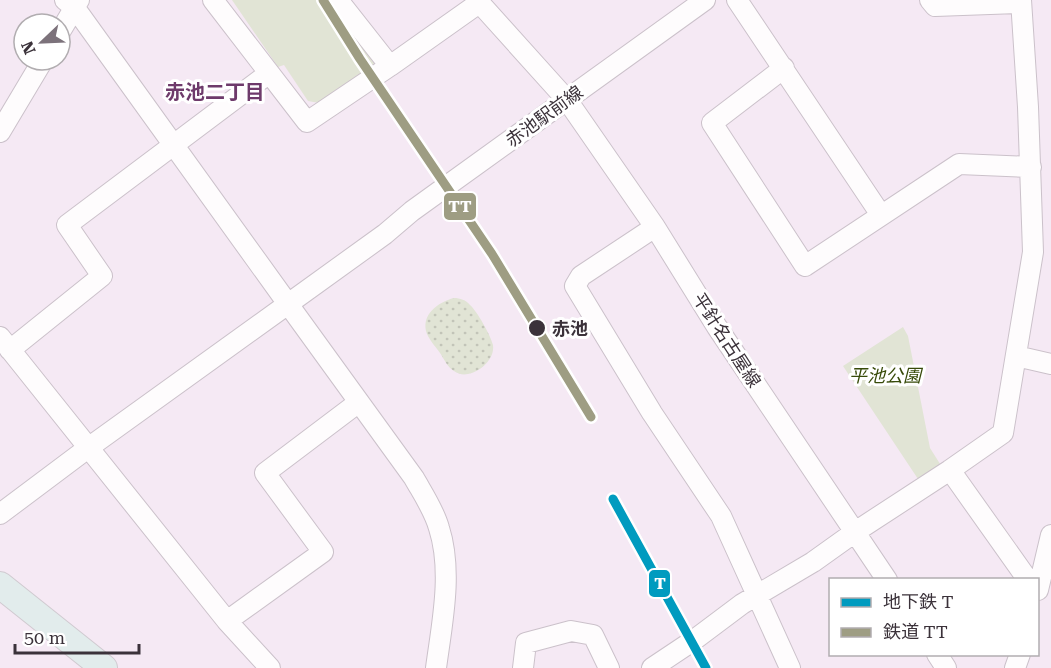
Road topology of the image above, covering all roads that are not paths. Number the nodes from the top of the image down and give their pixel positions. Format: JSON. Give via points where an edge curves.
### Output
{"nodes":[{"id":1,"x":213,"y":0,"type":"edge"},
{"id":2,"x":338,"y":0,"type":"edge"},
{"id":3,"x":705,"y":0,"type":"edge"},
{"id":4,"x":737,"y":0,"type":"edge"},
{"id":5,"x":930,"y":0,"type":"edge"},
{"id":6,"x":478,"y":1,"type":"edge"},
{"id":7,"x":1021,"y":2,"type":"edge"},
{"id":8,"x":73,"y":3,"type":"edge"},
{"id":9,"x":390,"y":66,"type":"junction"},
{"id":10,"x":784,"y":68,"type":"junction"},
{"id":11,"x":36,"y":72,"type":"edge"},
{"id":12,"x":268,"y":74,"type":"junction"},
{"id":13,"x":567,"y":100,"type":"junction"},
{"id":14,"x":0,"y":132,"type":"edge"},
{"id":15,"x":174,"y":146,"type":"junction"},
{"id":16,"x":1031,"y":167,"type":"junction"},
{"id":17,"x":881,"y":215,"type":"junction"},
{"id":18,"x":655,"y":227,"type":"junction"},
{"id":19,"x":288,"y":304,"type":"junction"},
{"id":20,"x":5,"y":344,"type":"edge"},
{"id":21,"x":1016,"y":356,"type":"junction"},
{"id":22,"x":1051,"y":364,"type":"edge"},
{"id":23,"x":359,"y":402,"type":"junction"},
{"id":24,"x":88,"y":448,"type":"junction"},
{"id":25,"x":950,"y":471,"type":"junction"},
{"id":26,"x":0,"y":514,"type":"edge"},
{"id":27,"x":855,"y":532,"type":"junction"},
{"id":28,"x":1051,"y":535,"type":"edge"},
{"id":29,"x":886,"y":578,"type":"edge"},
{"id":30,"x":1027,"y":578,"type":"edge"},
{"id":31,"x":0,"y":585,"type":"edge"},
{"id":32,"x":1039,"y":587,"type":"edge"},
{"id":33,"x":757,"y":596,"type":"junction"},
{"id":34,"x":227,"y":621,"type":"junction"},
{"id":35,"x":104,"y":668,"type":"edge"},
{"id":36,"x":270,"y":668,"type":"edge"},
{"id":37,"x":436,"y":668,"type":"edge"},
{"id":38,"x":523,"y":668,"type":"edge"},
{"id":39,"x":609,"y":668,"type":"edge"},
{"id":40,"x":652,"y":668,"type":"edge"},
{"id":41,"x":790,"y":668,"type":"edge"}],
"edges":[{"from":1,"to":12,"type":"street"},
{"from":2,"to":9,"type":"street"},
{"from":3,"to":13,"type":"street","name":"赤池駅前線"},
{"from":4,"to":10,"type":"street"},
{"from":5,"to":7,"type":"street","via":[[935,6]]},
{"from":6,"to":9,"type":"street"},
{"from":6,"to":13,"type":"street","name":"平針名古屋線"},
{"from":7,"to":16,"type":"street"},
{"from":8,"to":15,"type":"street"},
{"from":9,"to":12,"type":"street","via":[[307,122]]},
{"from":10,"to":17,"type":"street"},
{"from":10,"to":17,"type":"street","via":[[712,123],[805,266]]},
{"from":11,"to":14,"type":"street"},
{"from":12,"to":15,"type":"street"},
{"from":13,"to":18,"type":"street","name":"平針名古屋線"},
{"from":13,"to":19,"type":"street","name":"赤池駅前線"},
{"from":15,"to":19,"type":"street"},
{"from":15,"to":20,"type":"street","via":[[67,225],[102,276]]},
{"from":16,"to":17,"type":"street","via":[[959,164]]},
{"from":16,"to":21,"type":"street","via":[[1033,252]]},
{"from":18,"to":27,"type":"street","name":"平針名古屋線"},
{"from":18,"to":33,"type":"street","via":[[581,276],[575,286],[720,516]]},
{"from":19,"to":23,"type":"street"},
{"from":19,"to":24,"type":"street","name":"赤池駅前線"},
{"from":20,"to":24,"type":"street"},
{"from":21,"to":22,"type":"street"},
{"from":21,"to":25,"type":"street","via":[[1003,433]]},
{"from":23,"to":34,"type":"street","via":[[265,473],[323,552]]},
{"from":23,"to":37,"type":"street","via":[[414,478],[440,529],[445,581]]},
{"from":24,"to":26,"type":"street","name":"赤池駅前線"},
{"from":24,"to":34,"type":"street"},
{"from":25,"to":27,"type":"street"},
{"from":25,"to":30,"type":"street"},
{"from":27,"to":29,"type":"street","name":"平針名古屋線"},
{"from":27,"to":33,"type":"street"},
{"from":28,"to":32,"type":"street"},
{"from":31,"to":35,"type":"main road"},
{"from":33,"to":40,"type":"street"},
{"from":33,"to":41,"type":"street"},
{"from":34,"to":36,"type":"street"},
{"from":38,"to":39,"type":"street","via":[[526,643],[571,632],[593,635]]}]}
